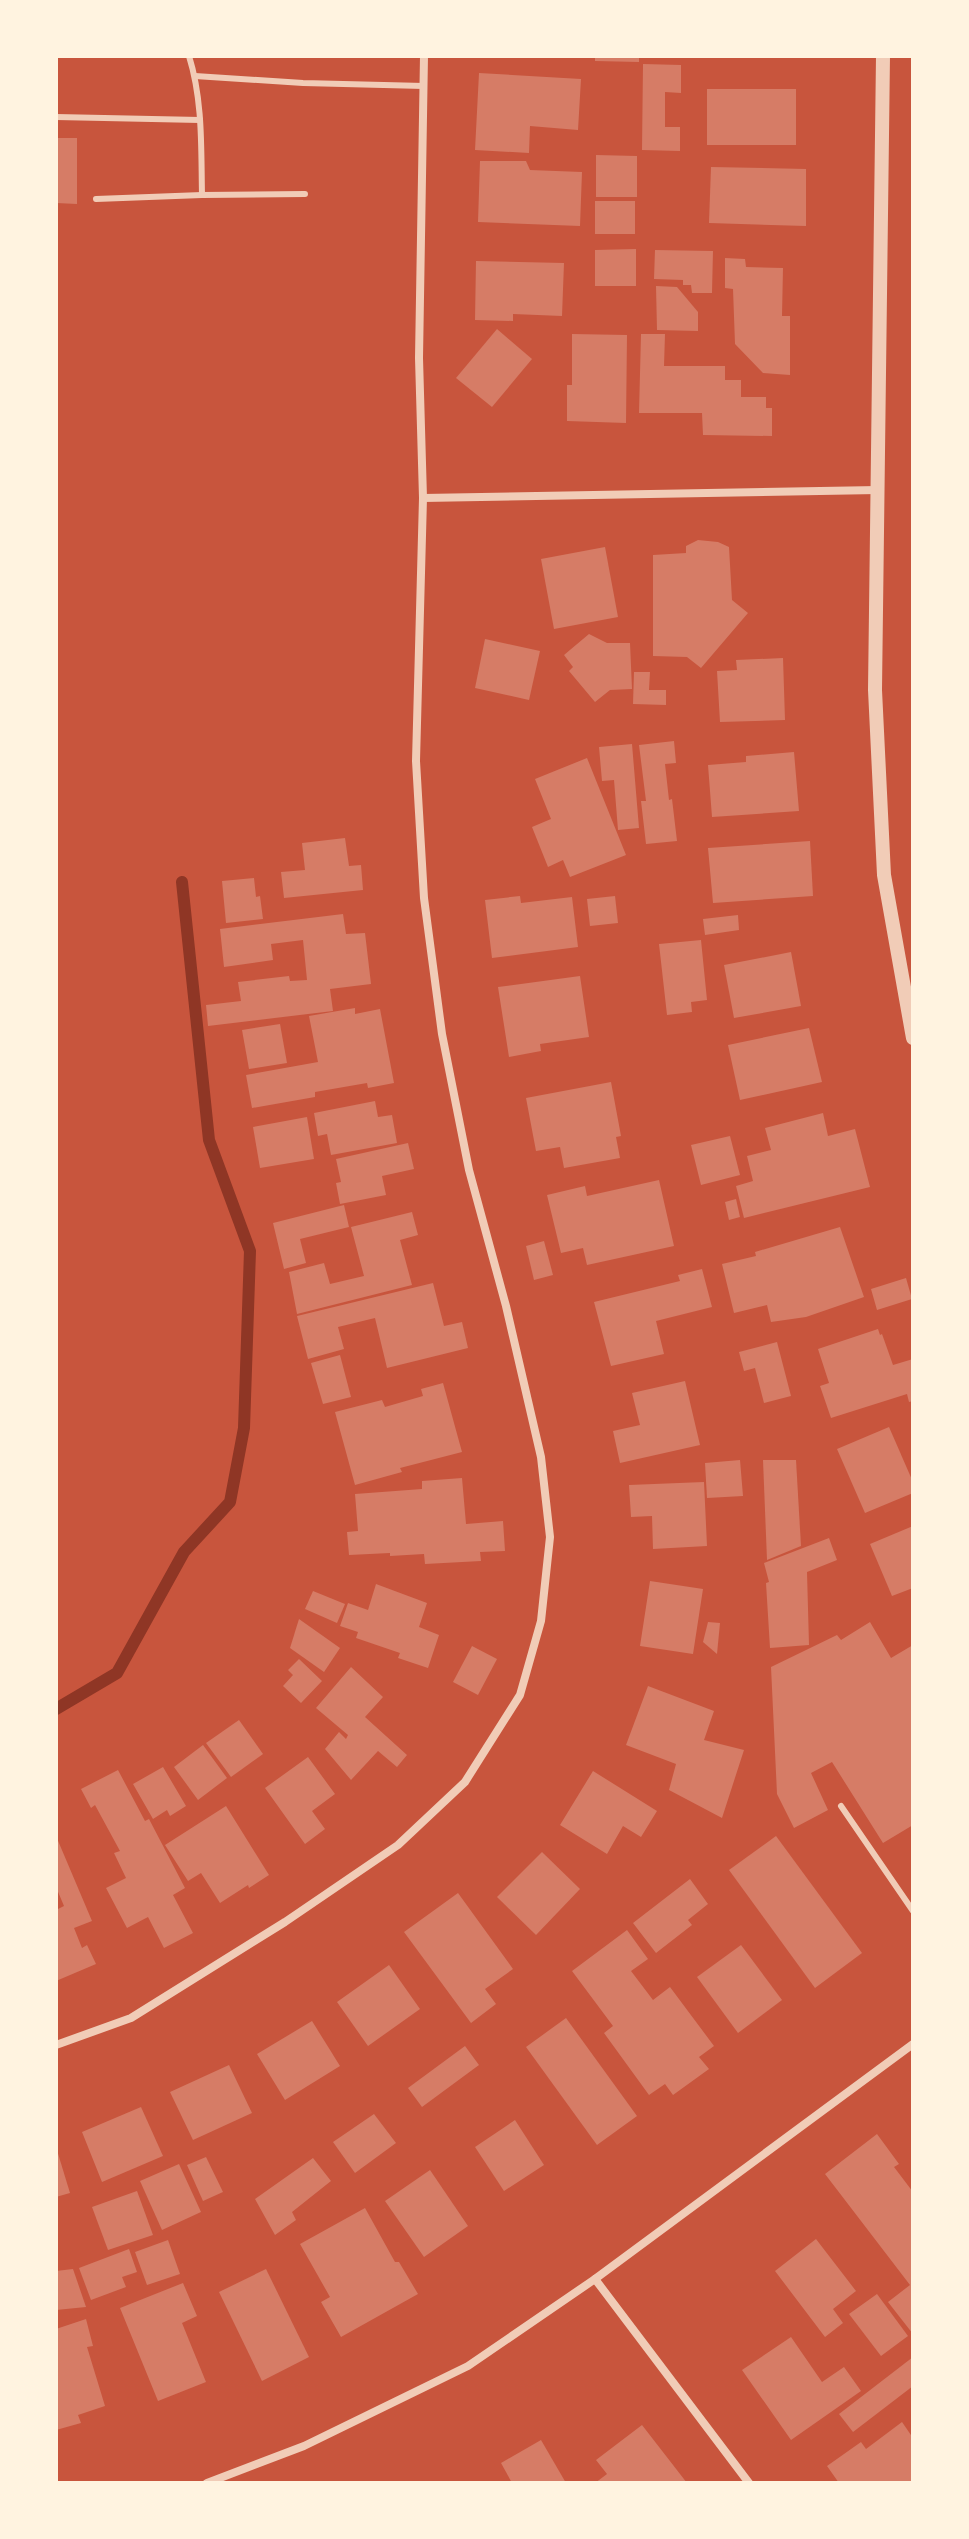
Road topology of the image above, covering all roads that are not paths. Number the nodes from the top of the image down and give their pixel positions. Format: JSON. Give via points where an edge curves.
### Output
{"nodes":[{"id":1,"x":189,"y":56,"type":"edge"},
{"id":2,"x":424,"y":56,"type":"edge"},
{"id":3,"x":883,"y":56,"type":"edge"},
{"id":4,"x":195,"y":76,"type":"junction"},
{"id":5,"x":424,"y":86,"type":"junction"},
{"id":6,"x":56,"y":117,"type":"edge"},
{"id":7,"x":200,"y":120,"type":"junction"},
{"id":8,"x":305,"y":194,"type":"dead end"},
{"id":9,"x":202,"y":195,"type":"junction"},
{"id":10,"x":96,"y":199,"type":"dead end"},
{"id":11,"x":879,"y":490,"type":"junction"},
{"id":12,"x":423,"y":498,"type":"junction"},
{"id":13,"x":910,"y":1012,"type":"edge"},
{"id":14,"x":913,"y":1038,"type":"edge"},
{"id":15,"x":841,"y":1806,"type":"dead end"},
{"id":16,"x":913,"y":1911,"type":"edge"},
{"id":17,"x":913,"y":2044,"type":"edge"},
{"id":18,"x":56,"y":2045,"type":"edge"},
{"id":19,"x":595,"y":2279,"type":"junction"},
{"id":20,"x":207,"y":2483,"type":"edge"},
{"id":21,"x":749,"y":2483,"type":"edge"}],
"edges":[{"from":1,"to":4,"type":"lane"},
{"from":2,"to":5,"type":"street"},
{"from":3,"to":11,"type":"street"},
{"from":4,"to":5,"type":"lane"},
{"from":4,"to":7,"type":"lane"},
{"from":5,"to":12,"type":"street","via":[[419,358]]},
{"from":6,"to":7,"type":"lane"},
{"from":7,"to":9,"type":"lane"},
{"from":8,"to":9,"type":"lane"},
{"from":9,"to":10,"type":"lane"},
{"from":11,"to":12,"type":"street"},
{"from":11,"to":13,"type":"street","via":[[875,690],[884,875]]},
{"from":12,"to":18,"type":"street","via":[[416,761],[424,898],[442,1034],[469,1170],[541,1457],[550,1537],[541,1621],[520,1695],[481,1757],[465,1782],[398,1845],[131,2018]]},
{"from":13,"to":14,"type":"street"},
{"from":15,"to":16,"type":"lane"},
{"from":17,"to":19,"type":"street"},
{"from":19,"to":20,"type":"street","via":[[468,2366],[304,2446]]},
{"from":19,"to":21,"type":"street"}]}
